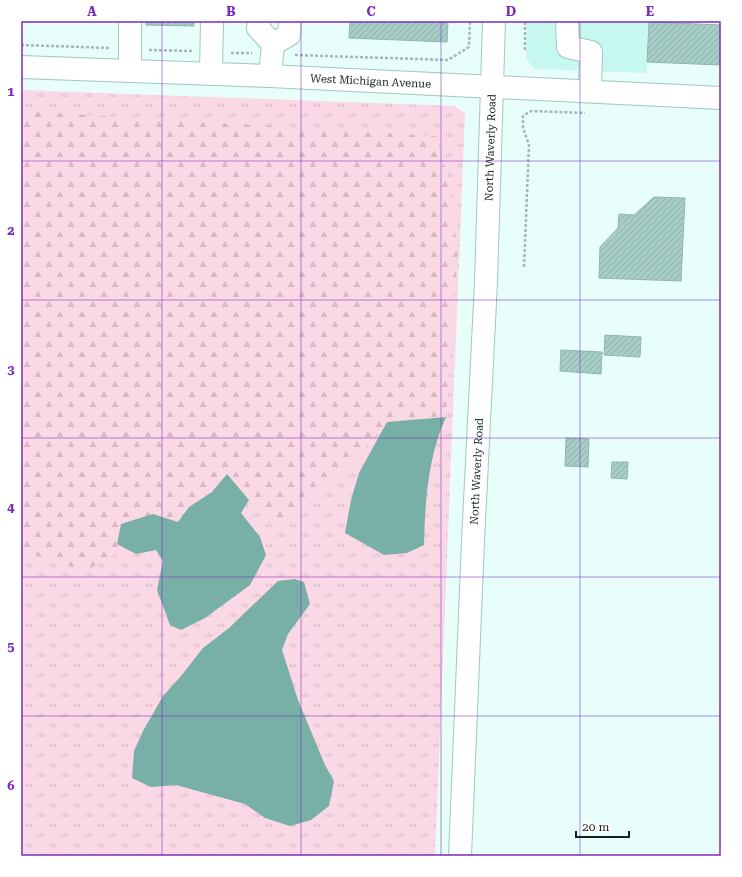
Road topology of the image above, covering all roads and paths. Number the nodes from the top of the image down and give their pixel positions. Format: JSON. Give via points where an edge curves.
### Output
{"nodes":[{"id":1,"x":130,"y":21,"type":"edge"},
{"id":2,"x":212,"y":21,"type":"edge"},
{"id":3,"x":258,"y":21,"type":"edge"},
{"id":4,"x":290,"y":21,"type":"edge"},
{"id":5,"x":494,"y":21,"type":"edge"},
{"id":6,"x":525,"y":21,"type":"edge"},
{"id":7,"x":567,"y":21,"type":"edge"},
{"id":8,"x":273,"y":44,"type":"junction"},
{"id":9,"x":525,"y":50,"type":"dead end"},
{"id":10,"x":21,"y":66,"type":"edge"},
{"id":11,"x":130,"y":70,"type":"junction"},
{"id":12,"x":211,"y":73,"type":"junction"},
{"id":13,"x":270,"y":76,"type":"junction"},
{"id":14,"x":493,"y":87,"type":"junction"},
{"id":15,"x":590,"y":91,"type":"junction"},
{"id":16,"x":721,"y":98,"type":"edge"},
{"id":17,"x":592,"y":113,"type":"dead end"},
{"id":18,"x":524,"y":267,"type":"dead end"},
{"id":19,"x":460,"y":856,"type":"edge"}],
"edges":[{"from":1,"to":11,"type":"main road"},
{"from":2,"to":12,"type":"main road"},
{"from":3,"to":8,"type":"main road","via":[[258,28]]},
{"from":4,"to":8,"type":"main road","via":[[289,35]]},
{"from":5,"to":14,"type":"main road","name":"North Waverly Road"},
{"from":6,"to":9,"type":"path"},
{"from":7,"to":15,"type":"main road","via":[[568,47],[591,52]]},
{"from":8,"to":13,"type":"main road"},
{"from":10,"to":11,"type":"main road","name":"West Michigan Avenue"},
{"from":11,"to":12,"type":"main road","name":"West Michigan Avenue"},
{"from":12,"to":13,"type":"main road","name":"West Michigan Avenue"},
{"from":13,"to":14,"type":"main road","name":"West Michigan Avenue"},
{"from":14,"to":15,"type":"main road","name":"West Michigan Avenue"},
{"from":14,"to":19,"type":"main road","name":"North Waverly Road"},
{"from":15,"to":16,"type":"main road","name":"West Michigan Avenue"},
{"from":17,"to":18,"type":"path","via":[[530,111],[523,116],[523,128],[529,145]]}]}
